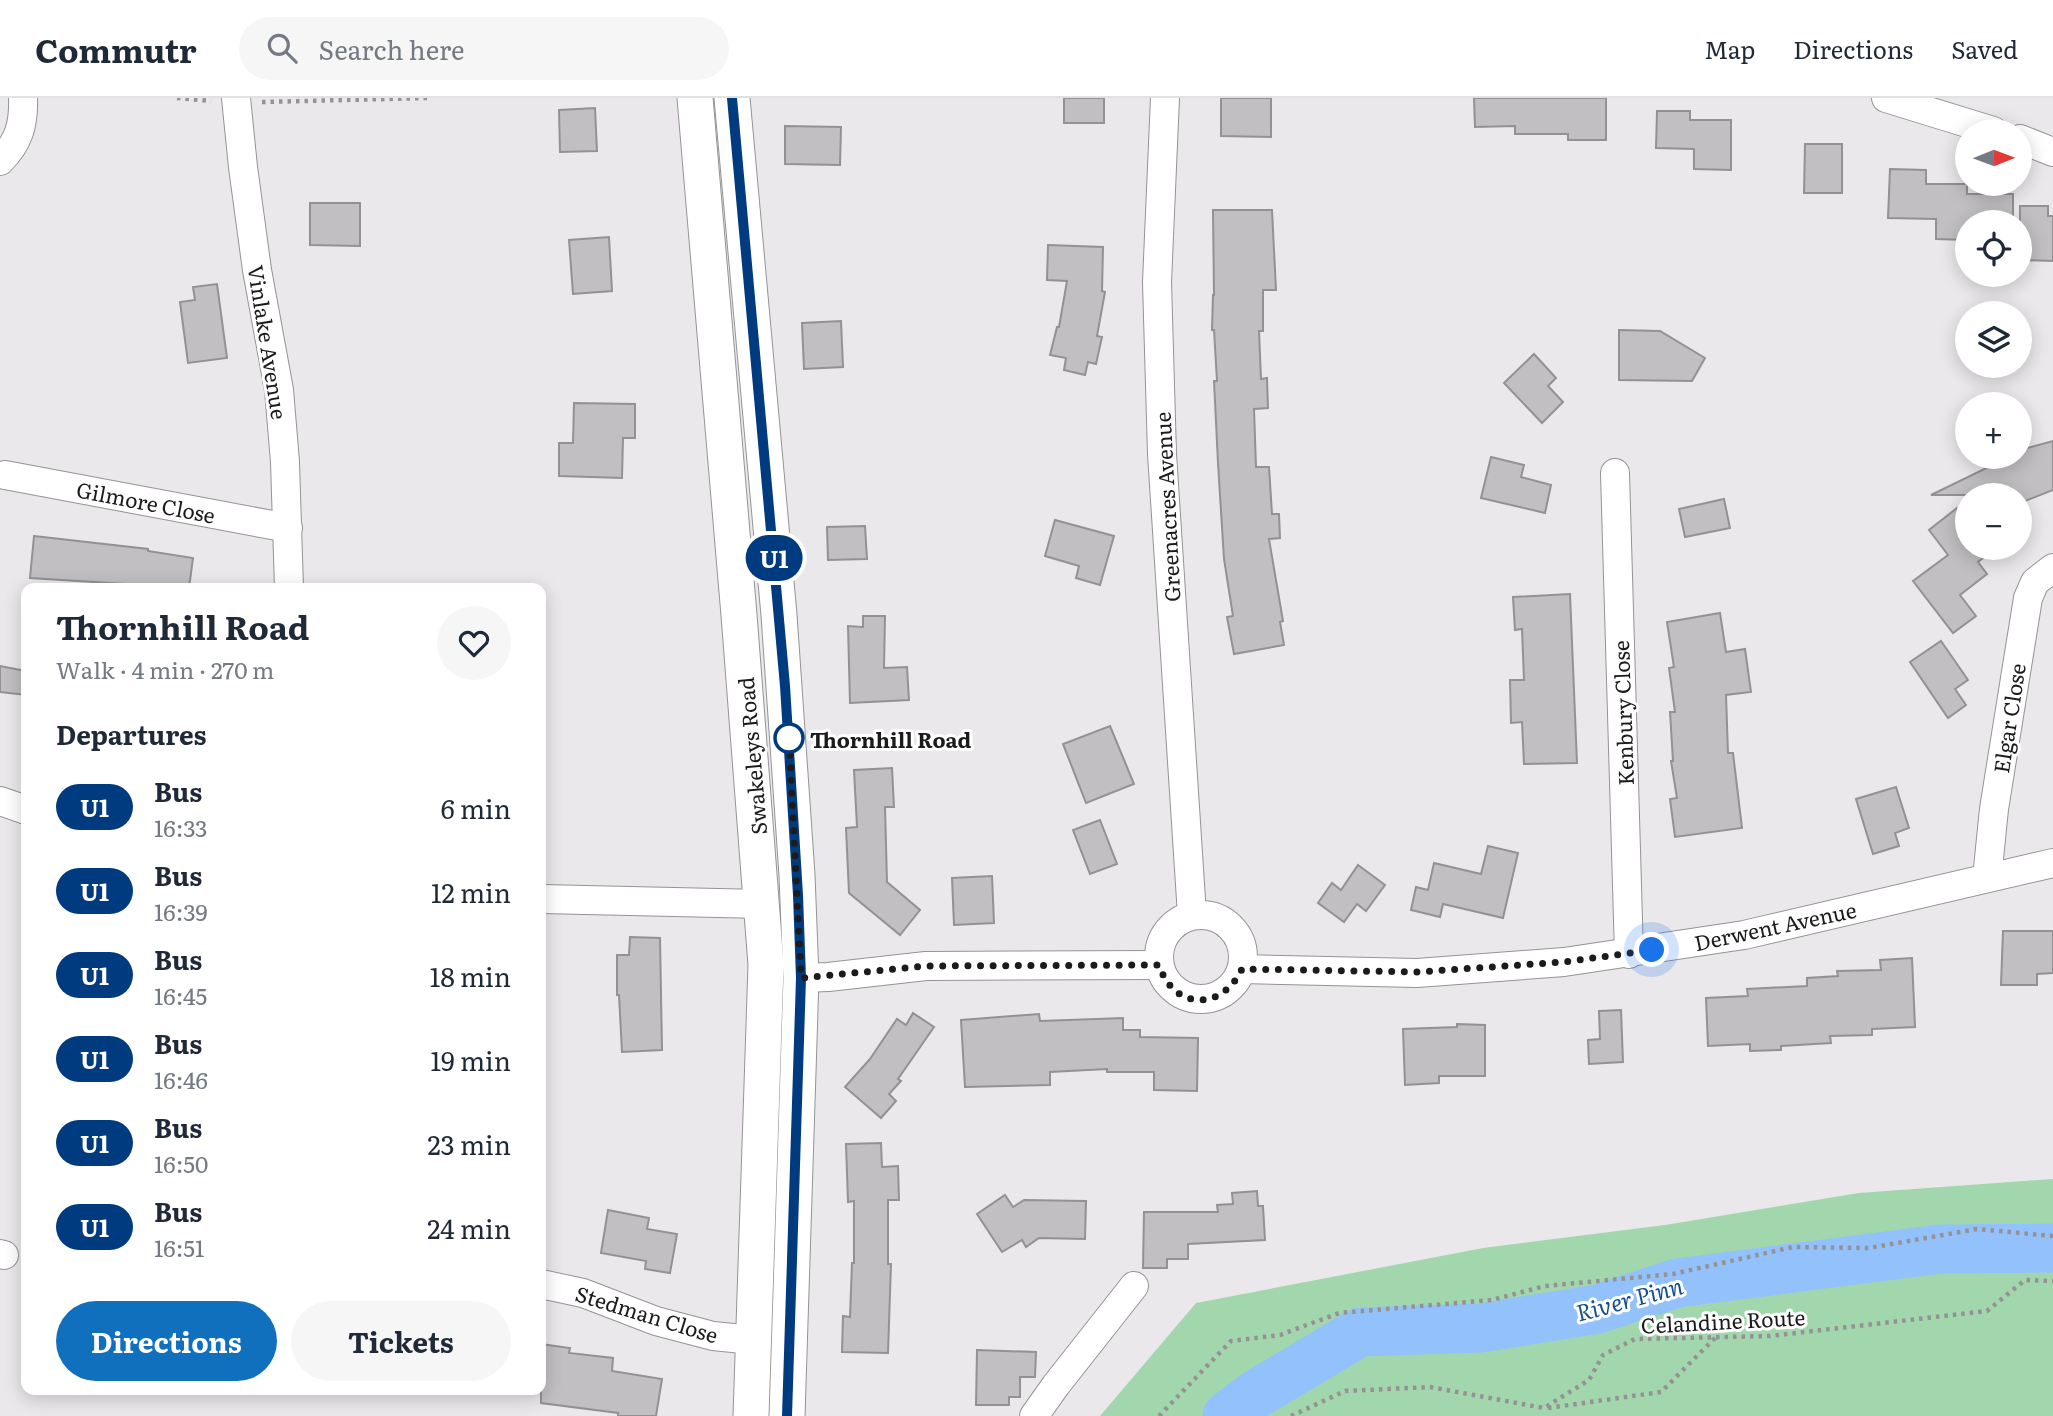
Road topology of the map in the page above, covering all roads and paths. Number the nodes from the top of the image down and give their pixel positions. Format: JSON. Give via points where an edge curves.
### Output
{"nodes":[{"id":1,"x":23,"y":98,"type":"edge"},
{"id":2,"x":177,"y":98,"type":"edge"},
{"id":3,"x":428,"y":98,"type":"edge"},
{"id":4,"x":695,"y":98,"type":"edge"},
{"id":5,"x":732,"y":98,"type":"edge"},
{"id":6,"x":1165,"y":98,"type":"edge"},
{"id":7,"x":1886,"y":98,"type":"edge"},
{"id":8,"x":236,"y":100,"type":"edge"},
{"id":9,"x":1955,"y":119,"type":"edge"},
{"id":10,"x":2032,"y":144,"type":"edge"},
{"id":11,"x":2053,"y":152,"type":"edge"},
{"id":12,"x":0,"y":161,"type":"edge"},
{"id":13,"x":1615,"y":473,"type":"dead end"},
{"id":14,"x":5,"y":475,"type":"dead end"},
{"id":15,"x":288,"y":527,"type":"junction"},
{"id":16,"x":2053,"y":568,"type":"edge"},
{"id":17,"x":289,"y":583,"type":"edge"},
{"id":18,"x":739,"y":615,"type":"junction"},
{"id":19,"x":779,"y":615,"type":"junction"},
{"id":20,"x":0,"y":801,"type":"edge"},
{"id":21,"x":21,"y":808,"type":"edge"},
{"id":22,"x":2053,"y":863,"type":"edge"},
{"id":23,"x":1987,"y":878,"type":"junction"},
{"id":24,"x":546,"y":900,"type":"edge"},
{"id":25,"x":762,"y":904,"type":"junction"},
{"id":26,"x":1192,"y":915,"type":"junction"},
{"id":27,"x":1629,"y":954,"type":"junction"},
{"id":28,"x":1159,"y":965,"type":"junction"},
{"id":29,"x":1242,"y":969,"type":"junction"},
{"id":30,"x":801,"y":978,"type":"junction"},
{"id":31,"x":2053,"y":1236,"type":"edge"},
{"id":32,"x":2053,"y":1282,"type":"edge"},
{"id":33,"x":546,"y":1285,"type":"edge"},
{"id":34,"x":1134,"y":1286,"type":"dead end"},
{"id":35,"x":792,"y":1310,"type":"junction"},
{"id":36,"x":753,"y":1324,"type":"junction"},
{"id":37,"x":1717,"y":1336,"type":"junction"},
{"id":38,"x":1544,"y":1408,"type":"junction"},
{"id":39,"x":751,"y":1416,"type":"edge"},
{"id":40,"x":787,"y":1416,"type":"edge"},
{"id":41,"x":1034,"y":1416,"type":"edge"},
{"id":42,"x":1159,"y":1416,"type":"edge"},
{"id":43,"x":1291,"y":1416,"type":"edge"}],
"edges":[{"from":1,"to":12,"type":"street","via":[[19,137]]},
{"from":2,"to":8,"type":"path"},
{"from":3,"to":8,"type":"path"},
{"from":4,"to":18,"type":"main road","name":"Swakeleys Road"},
{"from":5,"to":19,"type":"main road","name":"Swakeleys Road"},
{"from":6,"to":26,"type":"street","name":"Greenacres Avenue","via":[[1157,282],[1162,454]]},
{"from":7,"to":9,"type":"street"},
{"from":8,"to":15,"type":"street","name":"Vinlake Avenue","via":[[257,270],[279,390]]},
{"from":10,"to":11,"type":"street"},
{"from":13,"to":27,"type":"street","name":"Kenbury Close"},
{"from":14,"to":15,"type":"street","name":"Gilmore Close"},
{"from":15,"to":17,"type":"street","name":"Vinlake Avenue"},
{"from":16,"to":23,"type":"street","name":"Elgar Close","via":[[2035,582],[2028,598]]},
{"from":18,"to":19,"type":"main road"},
{"from":18,"to":25,"type":"main road","name":"Swakeleys Road"},
{"from":19,"to":30,"type":"main road","name":"Swakeleys Road"},
{"from":20,"to":21,"type":"street"},
{"from":22,"to":23,"type":"street","name":"Derwent Avenue"},
{"from":23,"to":27,"type":"street","name":"Derwent Avenue","via":[[1744,934]]},
{"from":24,"to":25,"type":"street"},
{"from":25,"to":36,"type":"main road","name":"Swakeleys Road","via":[[766,985]]},
{"from":26,"to":28,"type":"street","via":[[1164,936]]},
{"from":26,"to":29,"type":"street","via":[[1206,915],[1231,927],[1240,940]]},
{"from":27,"to":29,"type":"street","name":"Derwent Avenue","via":[[1417,972]]},
{"from":28,"to":29,"type":"street","via":[[1171,988],[1197,1000],[1225,993]]},
{"from":28,"to":30,"type":"street","via":[[926,966]]},
{"from":30,"to":35,"type":"main road","name":"Swakeleys Road"},
{"from":31,"to":42,"type":"path","via":[[1977,1229],[1869,1248],[1793,1247],[1673,1275],[1545,1286],[1492,1300],[1339,1313],[1280,1335],[1231,1341]]},
{"from":32,"to":37,"type":"path","name":"Celandine Route","via":[[2025,1280],[1987,1311],[1770,1336]]},
{"from":33,"to":36,"type":"street","name":"Stedman Close","via":[[713,1336]]},
{"from":34,"to":41,"type":"street"},
{"from":35,"to":36,"type":"main road"},
{"from":35,"to":40,"type":"main road","name":"Swakeleys Road"},
{"from":36,"to":39,"type":"main road","name":"Swakeleys Road"},
{"from":37,"to":38,"type":"path","via":[[1661,1392]]},
{"from":37,"to":38,"type":"path","name":"Celandine Route","via":[[1635,1339],[1603,1355],[1589,1380]]},
{"from":38,"to":43,"type":"path","via":[[1430,1388],[1345,1391]]}]}
